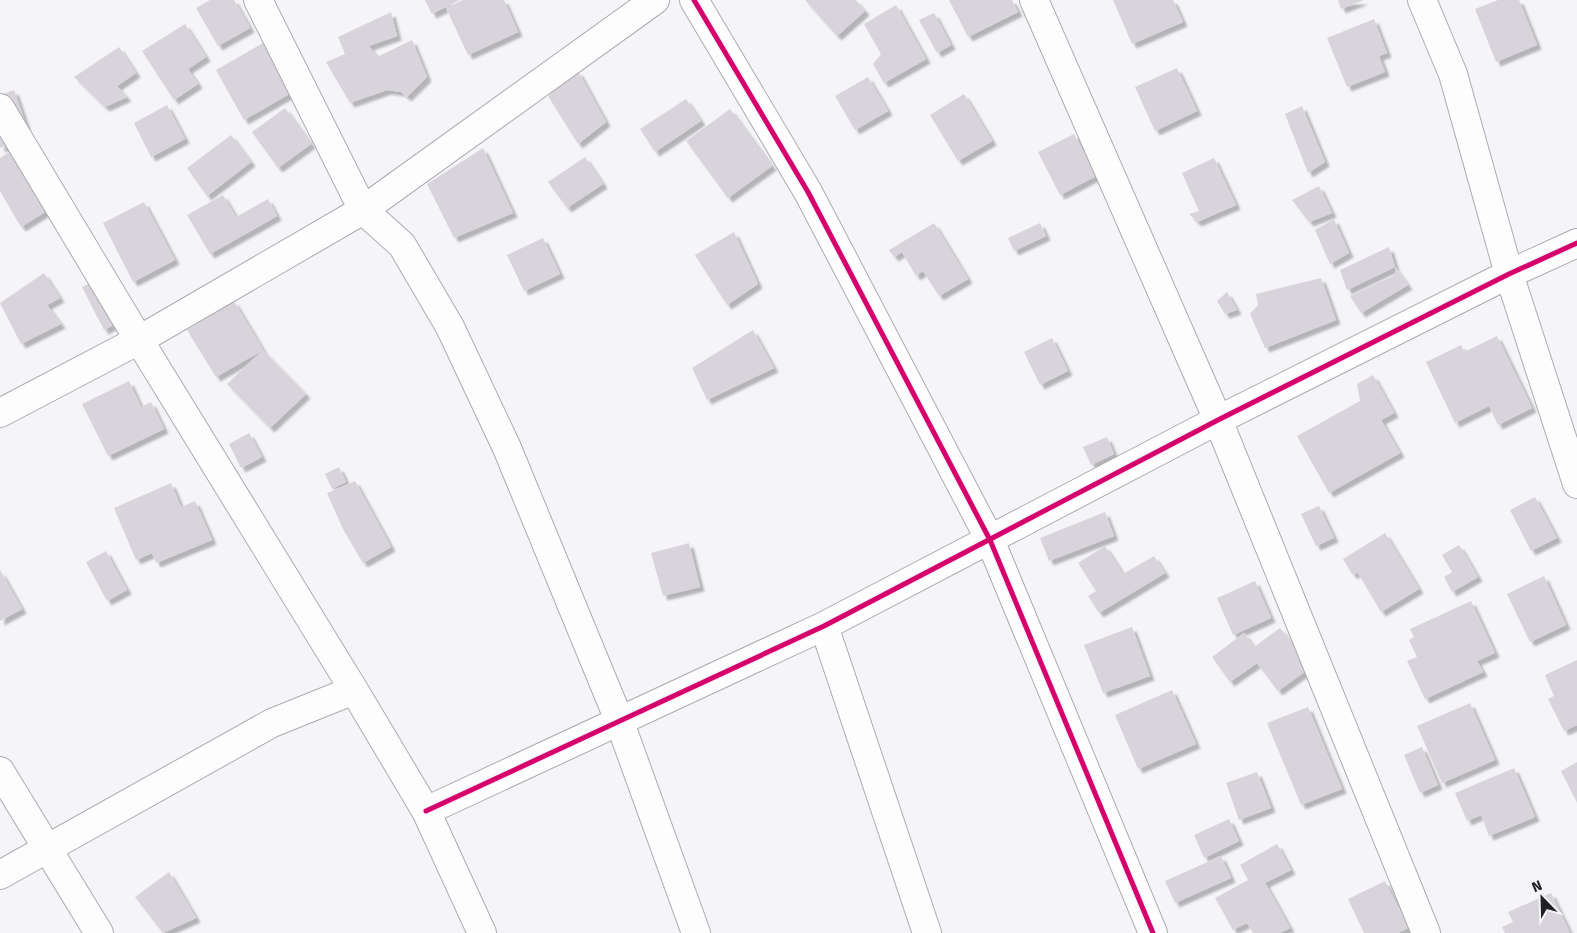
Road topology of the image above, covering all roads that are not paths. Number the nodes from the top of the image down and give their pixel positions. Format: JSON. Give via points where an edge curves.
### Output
{"nodes":[{"id":1,"x":258,"y":0,"type":"edge"},
{"id":2,"x":655,"y":0,"type":"edge"},
{"id":3,"x":694,"y":0,"type":"edge"},
{"id":4,"x":1034,"y":0,"type":"edge"},
{"id":5,"x":1422,"y":0,"type":"edge"},
{"id":6,"x":0,"y":108,"type":"edge"},
{"id":7,"x":363,"y":210,"type":"junction"},
{"id":8,"x":1577,"y":243,"type":"edge"},
{"id":9,"x":1510,"y":274,"type":"junction"},
{"id":10,"x":139,"y":340,"type":"junction"},
{"id":11,"x":0,"y":413,"type":"edge"},
{"id":12,"x":1218,"y":420,"type":"junction"},
{"id":13,"x":1577,"y":484,"type":"edge"},
{"id":14,"x":990,"y":540,"type":"junction"},
{"id":15,"x":824,"y":626,"type":"junction"},
{"id":16,"x":354,"y":690,"type":"junction"},
{"id":17,"x":619,"y":720,"type":"junction"},
{"id":18,"x":0,"y":771,"type":"edge"},
{"id":19,"x":426,"y":811,"type":"junction"},
{"id":20,"x":48,"y":847,"type":"junction"},
{"id":21,"x":0,"y":875,"type":"edge"},
{"id":22,"x":99,"y":933,"type":"edge"},
{"id":23,"x":482,"y":933,"type":"edge"},
{"id":24,"x":696,"y":933,"type":"edge"},
{"id":25,"x":927,"y":933,"type":"edge"},
{"id":26,"x":1153,"y":933,"type":"edge"},
{"id":27,"x":1426,"y":933,"type":"edge"}],
"edges":[{"from":1,"to":7,"type":"street"},
{"from":2,"to":7,"type":"street"},
{"from":3,"to":14,"type":"street","via":[[808,192]]},
{"from":4,"to":12,"type":"street"},
{"from":5,"to":9,"type":"street","via":[[1453,74]]},
{"from":6,"to":10,"type":"street"},
{"from":7,"to":10,"type":"street"},
{"from":7,"to":17,"type":"street","via":[[402,245],[450,327],[507,448]]},
{"from":8,"to":9,"type":"street"},
{"from":9,"to":12,"type":"street"},
{"from":9,"to":13,"type":"street"},
{"from":10,"to":11,"type":"street"},
{"from":10,"to":16,"type":"street"},
{"from":12,"to":14,"type":"street"},
{"from":12,"to":27,"type":"street"},
{"from":14,"to":15,"type":"street"},
{"from":14,"to":26,"type":"street"},
{"from":15,"to":17,"type":"street"},
{"from":15,"to":25,"type":"street"},
{"from":16,"to":19,"type":"street"},
{"from":16,"to":20,"type":"street","via":[[272,723]]},
{"from":17,"to":19,"type":"street"},
{"from":17,"to":24,"type":"street"},
{"from":18,"to":20,"type":"street"},
{"from":19,"to":23,"type":"street"},
{"from":20,"to":21,"type":"street"},
{"from":20,"to":22,"type":"street"}]}
